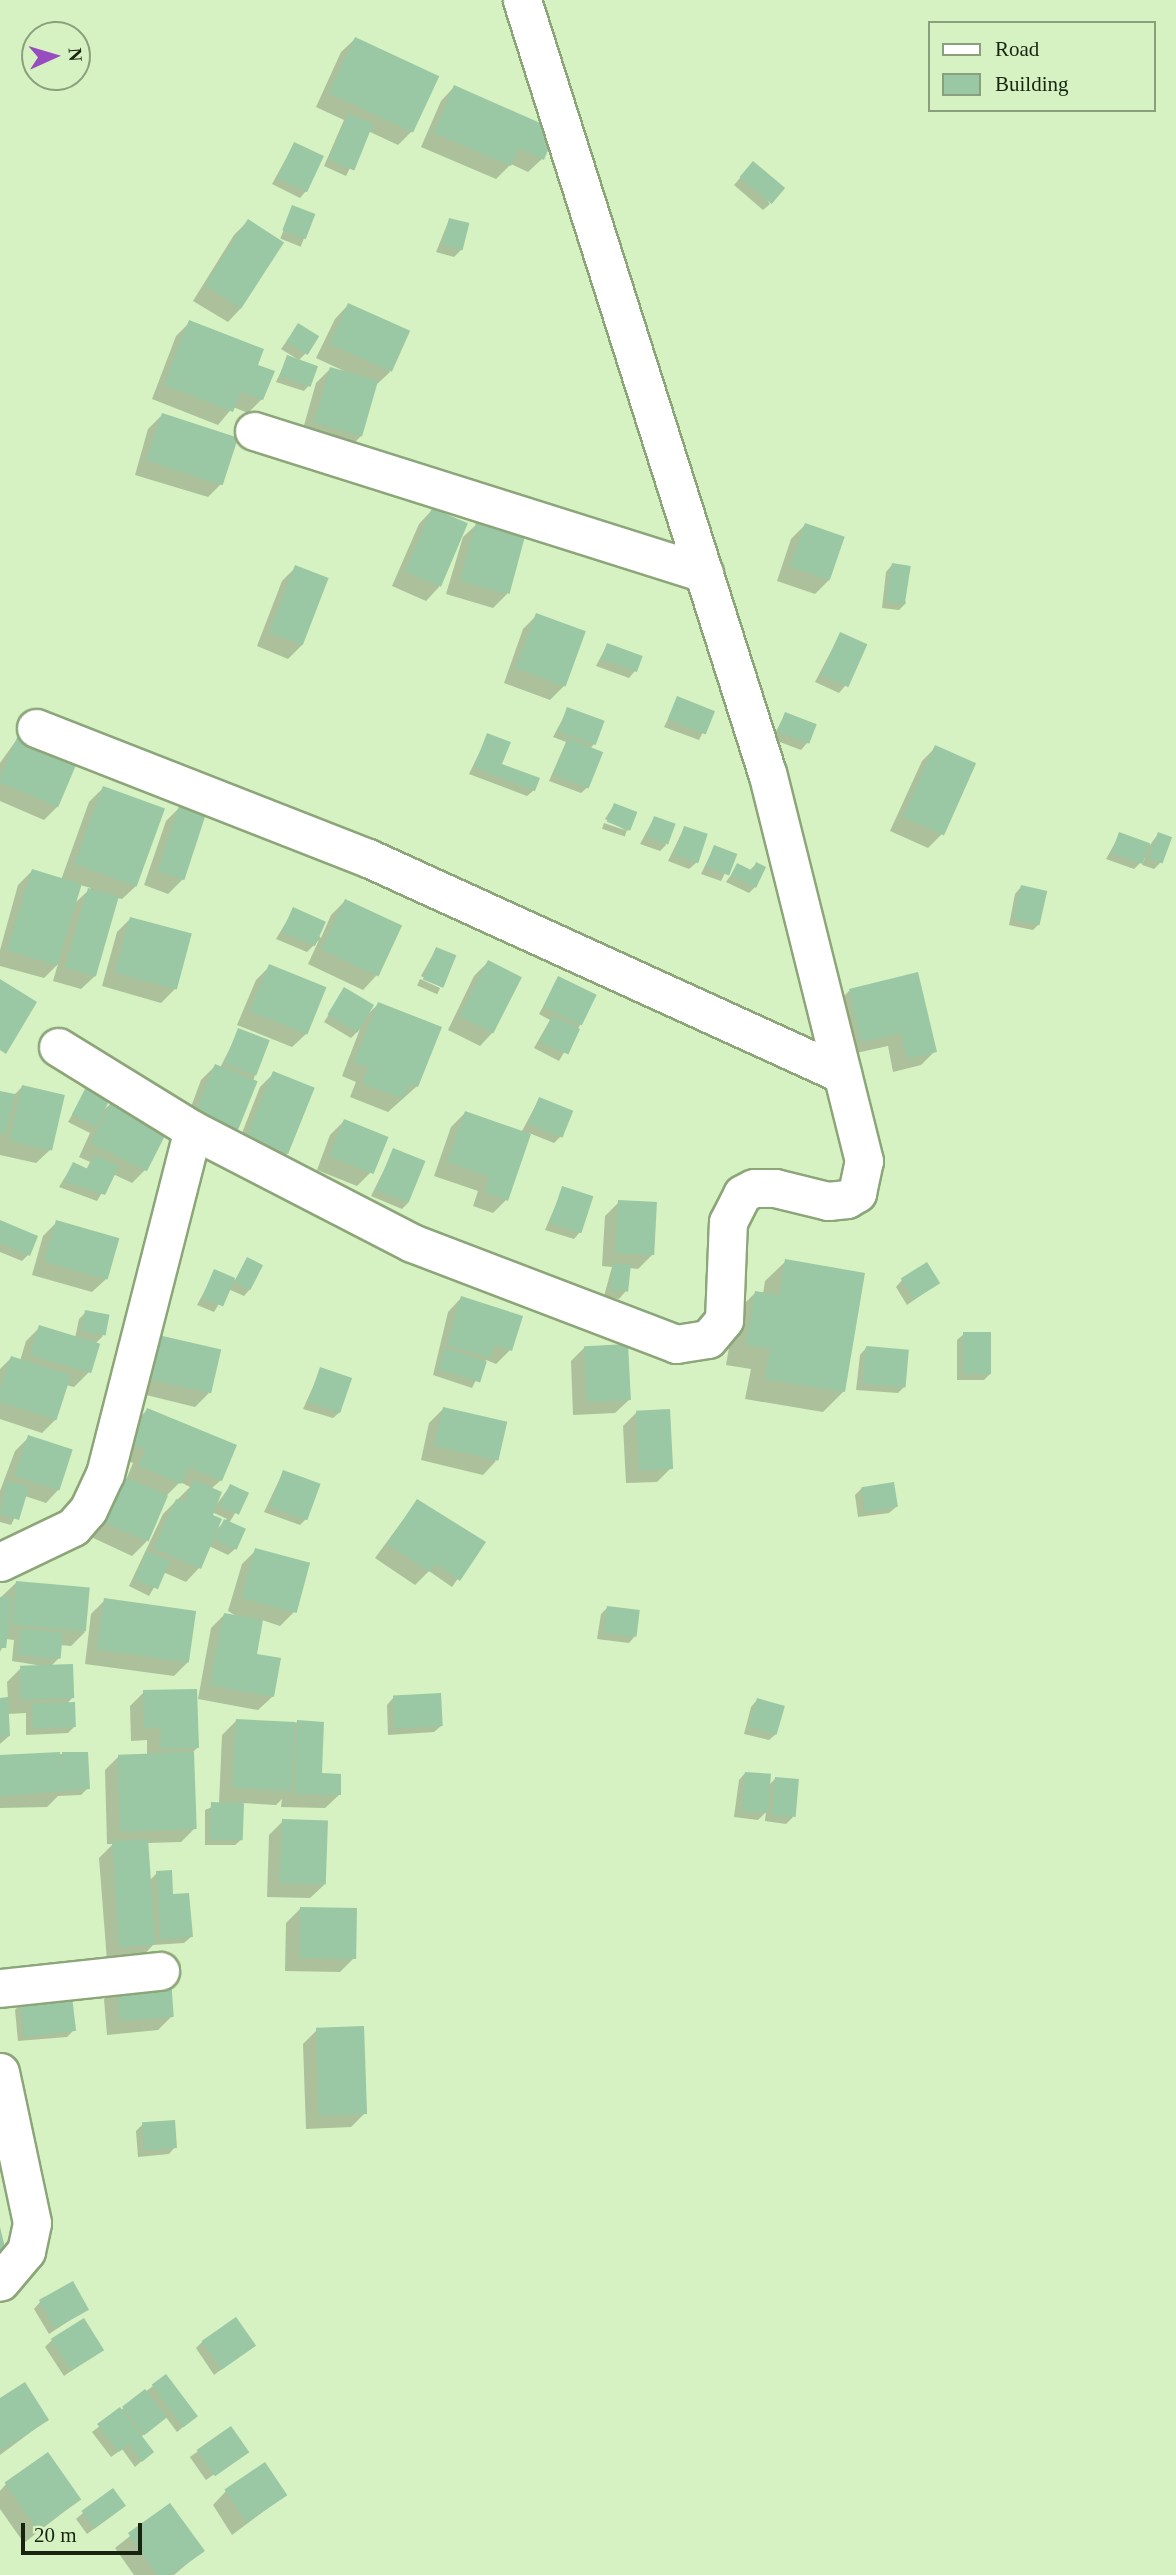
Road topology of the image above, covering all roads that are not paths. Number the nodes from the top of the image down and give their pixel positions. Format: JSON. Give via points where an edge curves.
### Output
{"nodes":[{"id":1,"x":522,"y":0,"type":"edge"},
{"id":2,"x":254,"y":431,"type":"dead end"},
{"id":3,"x":704,"y":573,"type":"junction"},
{"id":4,"x":36,"y":728,"type":"dead end"},
{"id":5,"x":58,"y":1048,"type":"dead end"},
{"id":6,"x":842,"y":1074,"type":"junction"},
{"id":7,"x":193,"y":1130,"type":"junction"},
{"id":8,"x":0,"y":1562,"type":"edge"},
{"id":9,"x":160,"y":1971,"type":"dead end"},
{"id":10,"x":0,"y":1987,"type":"edge"},
{"id":11,"x":0,"y":2072,"type":"edge"},
{"id":12,"x":0,"y":2282,"type":"edge"}],
"edges":[{"from":1,"to":3,"type":"street"},
{"from":2,"to":3,"type":"street"},
{"from":3,"to":6,"type":"street","via":[[767,773]]},
{"from":4,"to":6,"type":"street","via":[[368,858]]},
{"from":5,"to":7,"type":"street"},
{"from":6,"to":7,"type":"street","via":[[864,1161],[857,1193],[828,1201],[775,1188],[754,1188],[742,1194],[728,1222],[724,1320],[719,1331],[693,1345],[676,1344],[412,1243]]},
{"from":7,"to":8,"type":"street","via":[[105,1474],[88,1510],[73,1527]]},
{"from":9,"to":10,"type":"street"},
{"from":11,"to":12,"type":"street","via":[[32,2223],[26,2251]]}]}
